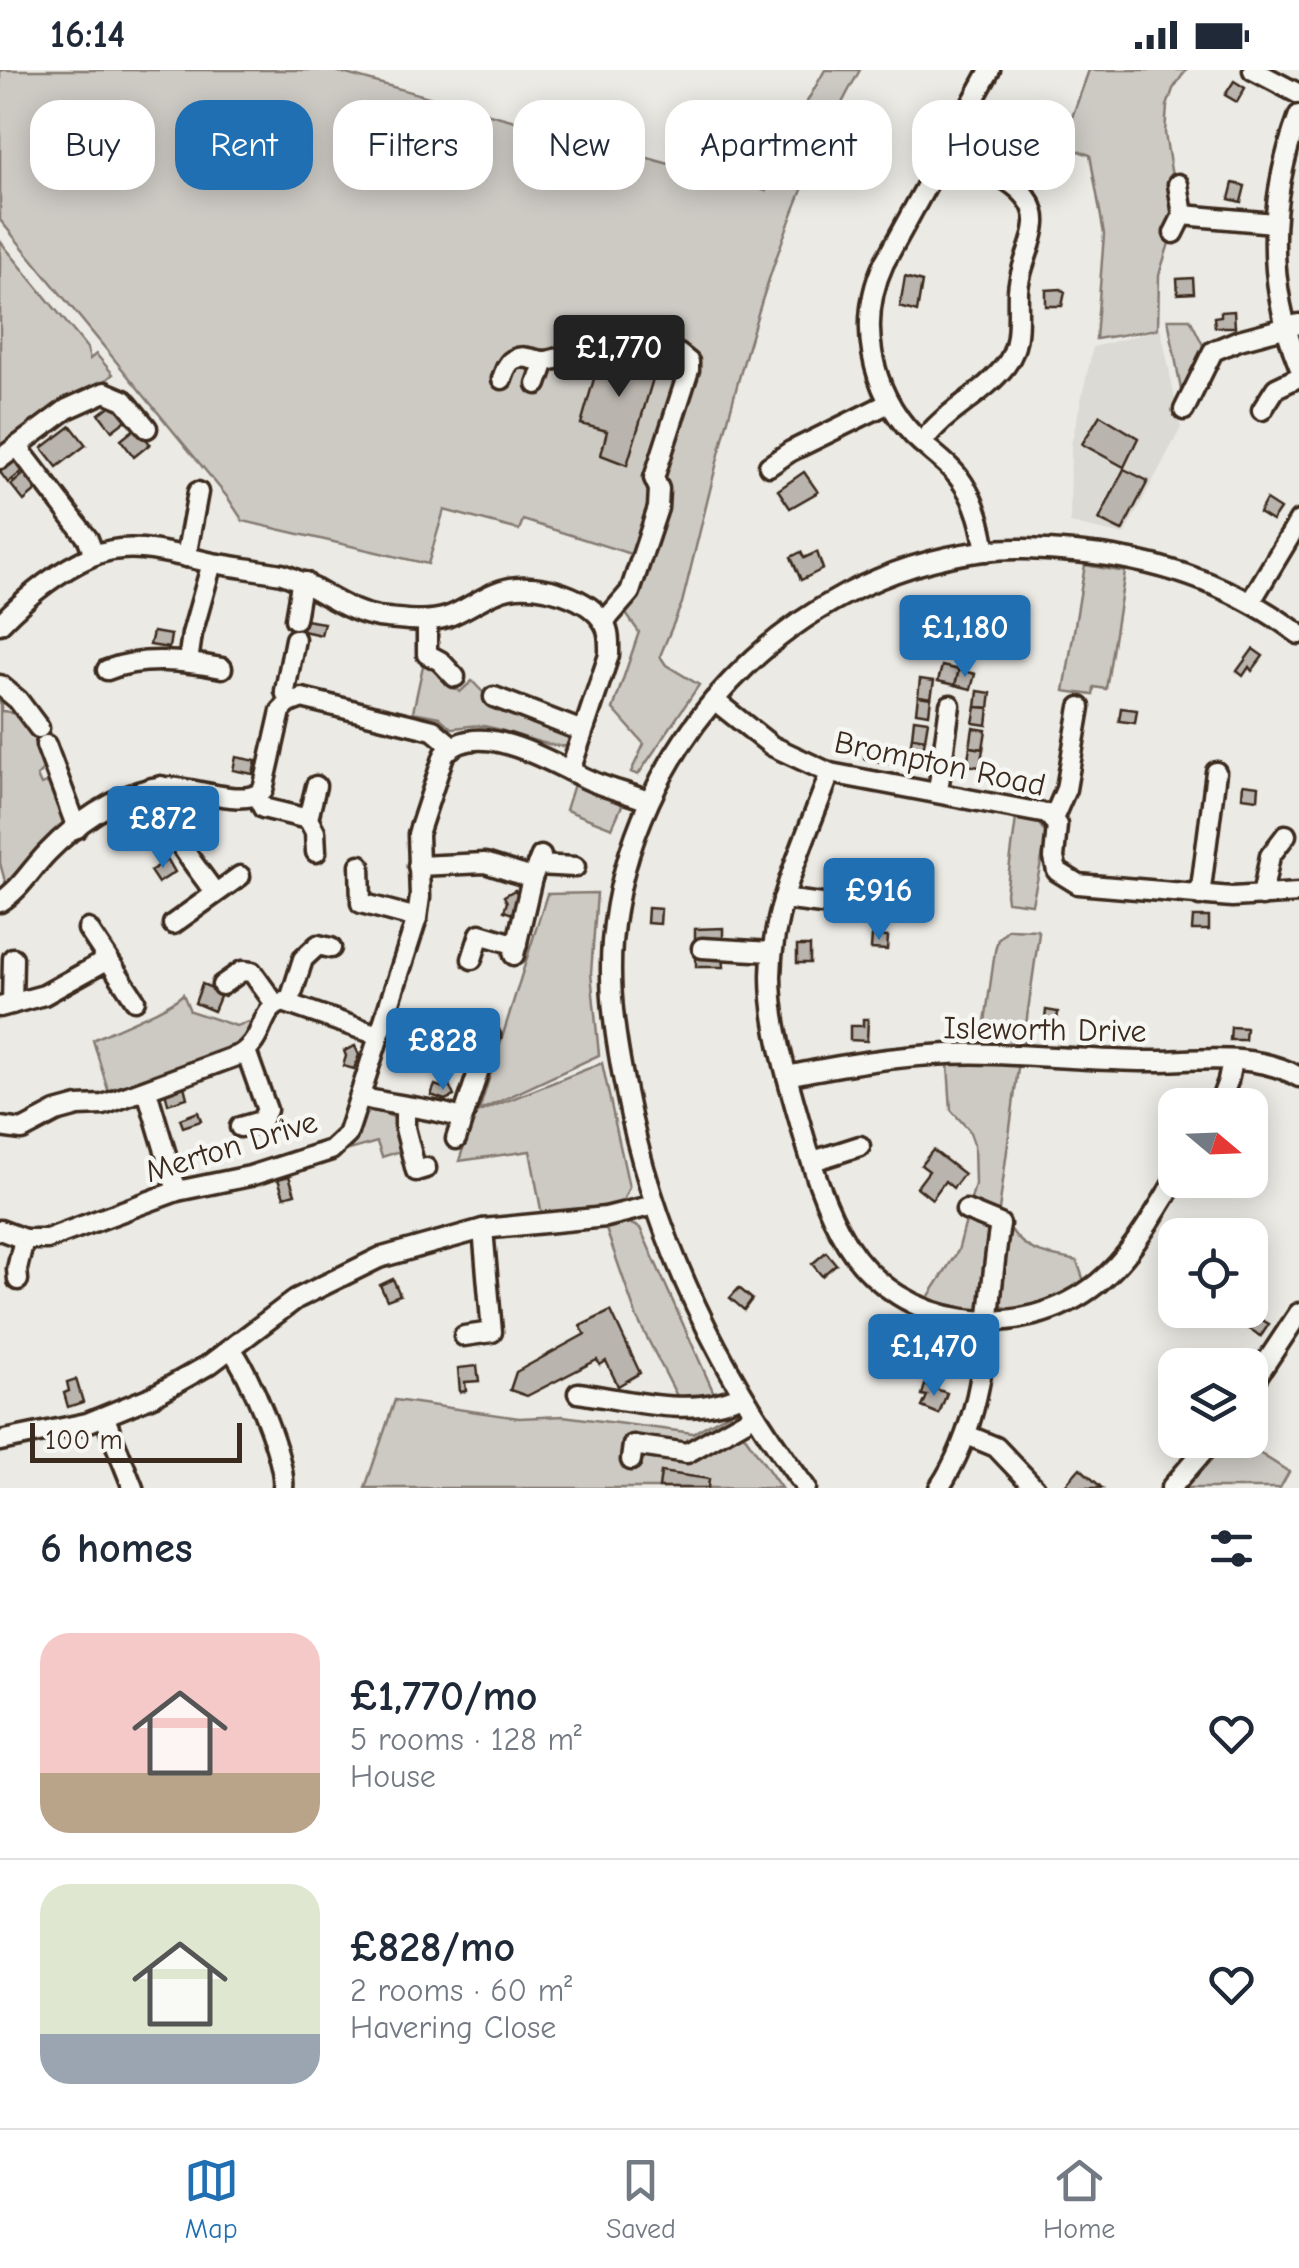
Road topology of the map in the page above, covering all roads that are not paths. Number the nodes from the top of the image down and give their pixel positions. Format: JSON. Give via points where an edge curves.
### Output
{"nodes":[{"id":1,"x":990,"y":70,"type":"edge"},
{"id":2,"x":1253,"y":70,"type":"edge"},
{"id":3,"x":1299,"y":94,"type":"edge"},
{"id":4,"x":974,"y":100,"type":"edge"},
{"id":5,"x":1299,"y":115,"type":"edge"},
{"id":6,"x":1178,"y":184,"type":"dead end"},
{"id":7,"x":924,"y":190,"type":"edge"},
{"id":8,"x":1020,"y":190,"type":"edge"},
{"id":9,"x":1183,"y":215,"type":"junction"},
{"id":10,"x":1274,"y":223,"type":"junction"},
{"id":11,"x":1174,"y":232,"type":"dead end"},
{"id":12,"x":1292,"y":325,"type":"edge"},
{"id":13,"x":544,"y":361,"type":"junction"},
{"id":14,"x":1299,"y":366,"type":"edge"},
{"id":15,"x":1299,"y":377,"type":"edge"},
{"id":16,"x":502,"y":378,"type":"dead end"},
{"id":17,"x":537,"y":384,"type":"dead end"},
{"id":18,"x":888,"y":403,"type":"junction"},
{"id":19,"x":1184,"y":410,"type":"dead end"},
{"id":20,"x":1262,"y":410,"type":"dead end"},
{"id":21,"x":147,"y":428,"type":"dead end"},
{"id":22,"x":922,"y":443,"type":"junction"},
{"id":23,"x":17,"y":446,"type":"junction"},
{"id":24,"x":0,"y":459,"type":"edge"},
{"id":25,"x":769,"y":466,"type":"dead end"},
{"id":26,"x":198,"y":492,"type":"dead end"},
{"id":27,"x":1299,"y":520,"type":"edge"},
{"id":28,"x":986,"y":550,"type":"junction"},
{"id":29,"x":94,"y":554,"type":"junction"},
{"id":30,"x":186,"y":556,"type":"junction"},
{"id":31,"x":212,"y":562,"type":"junction"},
{"id":32,"x":305,"y":582,"type":"junction"},
{"id":33,"x":1251,"y":601,"type":"junction"},
{"id":34,"x":294,"y":619,"type":"dead end"},
{"id":35,"x":427,"y":621,"type":"junction"},
{"id":36,"x":604,"y":622,"type":"junction"},
{"id":37,"x":0,"y":624,"type":"edge"},
{"id":38,"x":1299,"y":634,"type":"edge"},
{"id":39,"x":295,"y":639,"type":"dead end"},
{"id":40,"x":188,"y":662,"type":"junction"},
{"id":41,"x":222,"y":668,"type":"dead end"},
{"id":42,"x":107,"y":670,"type":"dead end"},
{"id":43,"x":455,"y":677,"type":"dead end"},
{"id":44,"x":0,"y":686,"type":"edge"},
{"id":45,"x":494,"y":697,"type":"dead end"},
{"id":46,"x":714,"y":700,"type":"junction"},
{"id":47,"x":288,"y":703,"type":"junction"},
{"id":48,"x":950,"y":705,"type":"dead end"},
{"id":49,"x":1080,"y":707,"type":"dead end"},
{"id":50,"x":582,"y":731,"type":"junction"},
{"id":51,"x":452,"y":746,"type":"junction"},
{"id":52,"x":570,"y":772,"type":"junction"},
{"id":53,"x":1216,"y":772,"type":"dead end"},
{"id":54,"x":830,"y":773,"type":"junction"},
{"id":55,"x":161,"y":786,"type":"junction"},
{"id":56,"x":316,"y":786,"type":"dead end"},
{"id":57,"x":938,"y":791,"type":"junction"},
{"id":58,"x":257,"y":796,"type":"junction"},
{"id":59,"x":648,"y":802,"type":"junction"},
{"id":60,"x":308,"y":819,"type":"junction"},
{"id":61,"x":1053,"y":819,"type":"junction"},
{"id":62,"x":76,"y":828,"type":"junction"},
{"id":63,"x":1286,"y":835,"type":"dead end"},
{"id":64,"x":316,"y":852,"type":"dead end"},
{"id":65,"x":360,"y":866,"type":"dead end"},
{"id":66,"x":418,"y":866,"type":"junction"},
{"id":67,"x":537,"y":866,"type":"junction"},
{"id":68,"x":574,"y":867,"type":"dead end"},
{"id":69,"x":240,"y":876,"type":"dead end"},
{"id":70,"x":215,"y":893,"type":"junction"},
{"id":71,"x":1299,"y":893,"type":"edge"},
{"id":72,"x":1200,"y":896,"type":"junction"},
{"id":73,"x":1262,"y":896,"type":"junction"},
{"id":74,"x":782,"y":899,"type":"junction"},
{"id":75,"x":0,"y":902,"type":"edge"},
{"id":76,"x":884,"y":912,"type":"dead end"},
{"id":77,"x":417,"y":918,"type":"junction"},
{"id":78,"x":173,"y":924,"type":"dead end"},
{"id":79,"x":88,"y":930,"type":"dead end"},
{"id":80,"x":331,"y":948,"type":"dead end"},
{"id":81,"x":702,"y":948,"type":"dead end"},
{"id":82,"x":772,"y":952,"type":"junction"},
{"id":83,"x":13,"y":958,"type":"dead end"},
{"id":84,"x":472,"y":958,"type":"dead end"},
{"id":85,"x":107,"y":960,"type":"junction"},
{"id":86,"x":222,"y":985,"type":"dead end"},
{"id":87,"x":136,"y":1000,"type":"dead end"},
{"id":88,"x":282,"y":1004,"type":"junction"},
{"id":89,"x":6,"y":1005,"type":"edge"},
{"id":90,"x":378,"y":1035,"type":"junction"},
{"id":91,"x":490,"y":1036,"type":"dead end"},
{"id":92,"x":246,"y":1051,"type":"junction"},
{"id":93,"x":1232,"y":1060,"type":"junction"},
{"id":94,"x":788,"y":1076,"type":"junction"},
{"id":95,"x":1299,"y":1077,"type":"edge"},
{"id":96,"x":1225,"y":1088,"type":"edge"},
{"id":97,"x":147,"y":1091,"type":"junction"},
{"id":98,"x":360,"y":1097,"type":"junction"},
{"id":99,"x":404,"y":1108,"type":"junction"},
{"id":100,"x":462,"y":1118,"type":"junction"},
{"id":101,"x":0,"y":1127,"type":"edge"},
{"id":102,"x":240,"y":1127,"type":"dead end"},
{"id":103,"x":456,"y":1139,"type":"dead end"},
{"id":104,"x":860,"y":1146,"type":"dead end"},
{"id":105,"x":813,"y":1162,"type":"junction"},
{"id":106,"x":426,"y":1168,"type":"dead end"},
{"id":107,"x":178,"y":1191,"type":"junction"},
{"id":108,"x":1163,"y":1198,"type":"edge"},
{"id":109,"x":654,"y":1205,"type":"junction"},
{"id":110,"x":966,"y":1210,"type":"dead end"},
{"id":111,"x":483,"y":1229,"type":"junction"},
{"id":112,"x":0,"y":1230,"type":"edge"},
{"id":113,"x":24,"y":1239,"type":"junction"},
{"id":114,"x":18,"y":1280,"type":"dead end"},
{"id":115,"x":1299,"y":1313,"type":"edge"},
{"id":116,"x":986,"y":1322,"type":"junction"},
{"id":117,"x":464,"y":1336,"type":"dead end"},
{"id":118,"x":232,"y":1349,"type":"junction"},
{"id":119,"x":1268,"y":1360,"type":"edge"},
{"id":120,"x":578,"y":1392,"type":"dead end"},
{"id":121,"x":741,"y":1395,"type":"junction"},
{"id":122,"x":754,"y":1415,"type":"junction"},
{"id":123,"x":105,"y":1418,"type":"junction"},
{"id":124,"x":968,"y":1435,"type":"junction"},
{"id":125,"x":0,"y":1441,"type":"edge"},
{"id":126,"x":1198,"y":1458,"type":"edge"},
{"id":127,"x":631,"y":1460,"type":"dead end"},
{"id":128,"x":133,"y":1488,"type":"edge"},
{"id":129,"x":283,"y":1488,"type":"edge"},
{"id":130,"x":806,"y":1488,"type":"edge"},
{"id":131,"x":939,"y":1488,"type":"edge"},
{"id":132,"x":1035,"y":1488,"type":"edge"},
{"id":133,"x":1172,"y":1488,"type":"edge"}],
"edges":[{"from":1,"to":4,"type":"street"},
{"from":2,"to":3,"type":"street"},
{"from":5,"to":10,"type":"street"},
{"from":6,"to":9,"type":"street"},
{"from":7,"to":18,"type":"street","via":[[874,292],[873,357]]},
{"from":8,"to":22,"type":"street","via":[[1035,222],[1019,278],[1013,354]]},
{"from":9,"to":10,"type":"street"},
{"from":9,"to":11,"type":"street"},
{"from":10,"to":12,"type":"street","via":[[1274,256]]},
{"from":12,"to":14,"type":"street"},
{"from":12,"to":19,"type":"street","via":[[1212,351]]},
{"from":13,"to":16,"type":"street","via":[[510,361]]},
{"from":13,"to":17,"type":"street"},
{"from":13,"to":36,"type":"street","via":[[605,331],[688,362],[654,478],[658,508],[630,592]]},
{"from":15,"to":20,"type":"street","via":[[1276,388]]},
{"from":18,"to":22,"type":"street"},
{"from":18,"to":25,"type":"street"},
{"from":21,"to":23,"type":"street","via":[[124,400],[105,392],[67,409]]},
{"from":22,"to":28,"type":"street","via":[[958,475],[974,500]]},
{"from":23,"to":24,"type":"street"},
{"from":23,"to":29,"type":"street"},
{"from":26,"to":30,"type":"street"},
{"from":27,"to":33,"type":"street"},
{"from":28,"to":33,"type":"street","via":[[1129,559]]},
{"from":28,"to":46,"type":"street","via":[[903,570],[852,591],[768,645]]},
{"from":29,"to":30,"type":"street","via":[[144,549]]},
{"from":29,"to":37,"type":"street","via":[[26,598]]},
{"from":30,"to":31,"type":"street"},
{"from":31,"to":32,"type":"street"},
{"from":31,"to":40,"type":"street"},
{"from":32,"to":34,"type":"street"},
{"from":32,"to":35,"type":"street","via":[[358,613]]},
{"from":33,"to":38,"type":"street"},
{"from":35,"to":36,"type":"street","via":[[525,586],[570,597]]},
{"from":35,"to":43,"type":"street","via":[[427,654]]},
{"from":36,"to":50,"type":"street","via":[[610,655]]},
{"from":39,"to":47,"type":"street"},
{"from":40,"to":41,"type":"street"},
{"from":40,"to":42,"type":"street"},
{"from":44,"to":62,"type":"street","via":[[42,736]]},
{"from":45,"to":50,"type":"street"},
{"from":46,"to":54,"type":"street","name":"Brompton Road","via":[[772,746]]},
{"from":46,"to":59,"type":"street","via":[[664,768]]},
{"from":47,"to":51,"type":"street","via":[[302,698],[433,730]]},
{"from":47,"to":58,"type":"street"},
{"from":48,"to":57,"type":"street"},
{"from":49,"to":61,"type":"street","via":[[1066,790]]},
{"from":50,"to":52,"type":"street"},
{"from":51,"to":52,"type":"street","via":[[479,739],[511,745]]},
{"from":51,"to":66,"type":"street","name":"Merton Drive","via":[[418,834]]},
{"from":52,"to":59,"type":"street"},
{"from":53,"to":72,"type":"street"},
{"from":54,"to":57,"type":"street","name":"Brompton Road"},
{"from":54,"to":74,"type":"street"},
{"from":55,"to":58,"type":"street"},
{"from":55,"to":62,"type":"street","via":[[132,793]]},
{"from":55,"to":70,"type":"street","via":[[168,826]]},
{"from":56,"to":60,"type":"street"},
{"from":57,"to":61,"type":"street","name":"Brompton Road"},
{"from":58,"to":60,"type":"street","via":[[263,808]]},
{"from":59,"to":109,"type":"street","via":[[620,885],[611,972],[618,1050]]},
{"from":60,"to":64,"type":"street"},
{"from":61,"to":72,"type":"street","name":"Brompton Road","via":[[1054,866],[1070,882]]},
{"from":62,"to":75,"type":"street"},
{"from":63,"to":73,"type":"street","via":[[1270,856]]},
{"from":65,"to":77,"type":"street","via":[[361,903]]},
{"from":66,"to":67,"type":"street"},
{"from":66,"to":77,"type":"street","name":"Merton Drive"},
{"from":67,"to":68,"type":"street"},
{"from":67,"to":84,"type":"street","via":[[515,950],[480,934]]},
{"from":69,"to":70,"type":"street"},
{"from":70,"to":78,"type":"street"},
{"from":71,"to":73,"type":"street","name":"Brompton Road"},
{"from":72,"to":73,"type":"street","name":"Brompton Road"},
{"from":74,"to":76,"type":"street"},
{"from":74,"to":82,"type":"street"},
{"from":77,"to":90,"type":"street","name":"Merton Drive"},
{"from":79,"to":85,"type":"street"},
{"from":80,"to":88,"type":"street","via":[[298,951]]},
{"from":81,"to":82,"type":"street"},
{"from":82,"to":94,"type":"street"},
{"from":83,"to":89,"type":"street"},
{"from":85,"to":87,"type":"street"},
{"from":85,"to":89,"type":"street","via":[[44,995]]},
{"from":86,"to":88,"type":"street","via":[[252,972]]},
{"from":88,"to":90,"type":"street"},
{"from":88,"to":92,"type":"street","via":[[270,1010]]},
{"from":90,"to":98,"type":"street","name":"Merton Drive"},
{"from":91,"to":100,"type":"street"},
{"from":92,"to":97,"type":"street"},
{"from":92,"to":102,"type":"street","via":[[275,1107],[261,1121]]},
{"from":93,"to":94,"type":"street","name":"Isleworth Drive","via":[[962,1054]]},
{"from":93,"to":95,"type":"street","name":"Isleworth Drive","via":[[1266,1063]]},
{"from":93,"to":96,"type":"street"},
{"from":94,"to":105,"type":"street"},
{"from":97,"to":101,"type":"street","via":[[56,1112],[22,1130]]},
{"from":97,"to":107,"type":"street"},
{"from":98,"to":99,"type":"street"},
{"from":98,"to":107,"type":"street","name":"Merton Drive","via":[[347,1135],[331,1150]]},
{"from":99,"to":100,"type":"street"},
{"from":99,"to":106,"type":"street","via":[[416,1170]]},
{"from":100,"to":103,"type":"street"},
{"from":104,"to":105,"type":"street"},
{"from":105,"to":116,"type":"street","via":[[846,1242],[872,1275],[931,1312]]},
{"from":107,"to":113,"type":"street","name":"Merton Drive","via":[[47,1239]]},
{"from":108,"to":116,"type":"street","via":[[1122,1260],[1097,1284],[1058,1309]]},
{"from":109,"to":111,"type":"street","via":[[606,1217]]},
{"from":109,"to":121,"type":"street","via":[[691,1299]]},
{"from":110,"to":116,"type":"street","via":[[1000,1224]]},
{"from":111,"to":117,"type":"street","via":[[492,1332]]},
{"from":111,"to":118,"type":"street","via":[[361,1265],[296,1300]]},
{"from":112,"to":113,"type":"street"},
{"from":113,"to":114,"type":"street"},
{"from":115,"to":119,"type":"street"},
{"from":116,"to":124,"type":"street"},
{"from":118,"to":123,"type":"street"},
{"from":118,"to":129,"type":"street","via":[[283,1469]]},
{"from":120,"to":121,"type":"street","via":[[705,1406]]},
{"from":121,"to":122,"type":"street"},
{"from":122,"to":127,"type":"street","via":[[686,1452],[633,1445]]},
{"from":122,"to":130,"type":"street"},
{"from":123,"to":125,"type":"street"},
{"from":123,"to":128,"type":"street"},
{"from":124,"to":131,"type":"street"},
{"from":124,"to":132,"type":"street","via":[[996,1447]]},
{"from":126,"to":133,"type":"street"}]}
